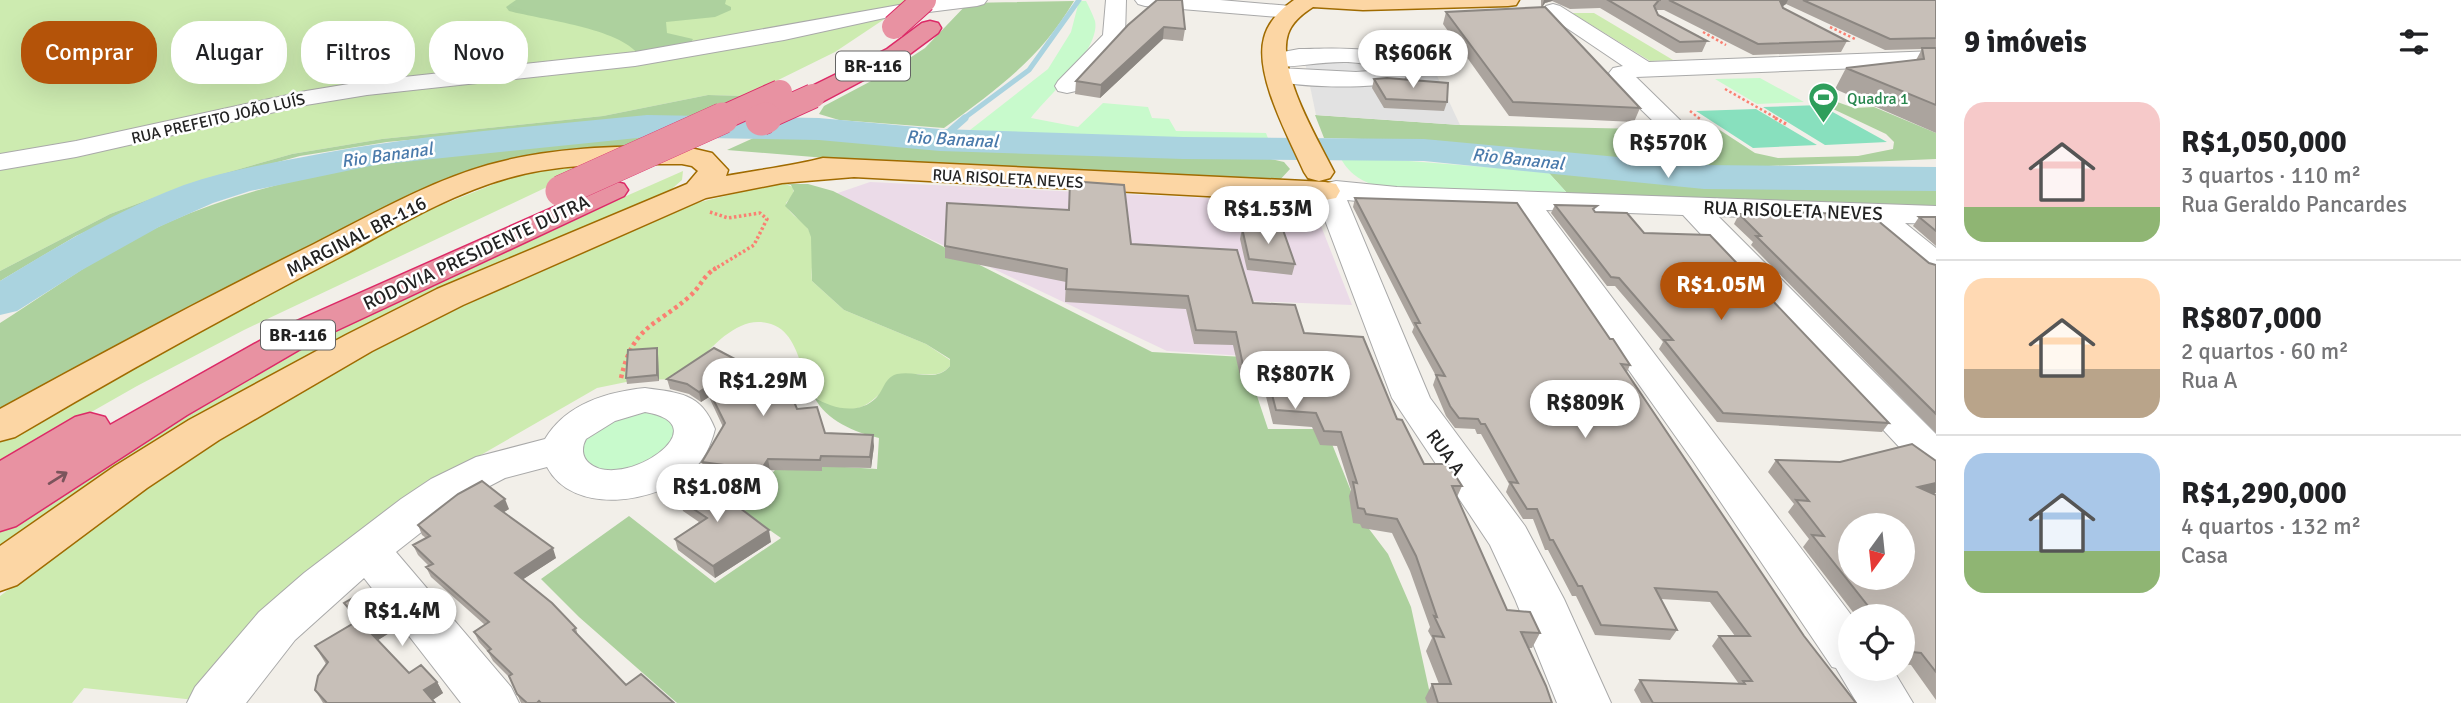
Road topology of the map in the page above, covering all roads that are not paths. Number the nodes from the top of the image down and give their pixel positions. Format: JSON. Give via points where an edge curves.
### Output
{"nodes":[{"id":1,"x":924,"y":0,"type":"edge"},
{"id":2,"x":953,"y":0,"type":"edge"},
{"id":3,"x":977,"y":0,"type":"edge"},
{"id":4,"x":1116,"y":0,"type":"edge"},
{"id":5,"x":1145,"y":0,"type":"edge"},
{"id":6,"x":1508,"y":0,"type":"edge"},
{"id":7,"x":1303,"y":4,"type":"edge"},
{"id":8,"x":1546,"y":5,"type":"edge"},
{"id":9,"x":1842,"y":41,"type":"edge"},
{"id":10,"x":1710,"y":45,"type":"dead end"},
{"id":11,"x":1936,"y":58,"type":"edge"},
{"id":12,"x":1880,"y":60,"type":"junction"},
{"id":13,"x":1747,"y":65,"type":"junction"},
{"id":14,"x":1644,"y":69,"type":"junction"},
{"id":15,"x":1067,"y":86,"type":"dead end"},
{"id":16,"x":1667,"y":120,"type":"dead end"},
{"id":17,"x":0,"y":162,"type":"edge"},
{"id":18,"x":1325,"y":182,"type":"junction"},
{"id":19,"x":701,"y":184,"type":"junction"},
{"id":20,"x":1524,"y":201,"type":"junction"},
{"id":21,"x":1691,"y":206,"type":"junction"},
{"id":22,"x":1874,"y":213,"type":"junction"},
{"id":23,"x":1936,"y":215,"type":"edge"},
{"id":24,"x":1936,"y":264,"type":"edge"},
{"id":25,"x":0,"y":427,"type":"edge"},
{"id":26,"x":564,"y":448,"type":"junction"},
{"id":27,"x":1936,"y":455,"type":"edge"},
{"id":28,"x":0,"y":481,"type":"edge"},
{"id":29,"x":0,"y":514,"type":"edge"},
{"id":30,"x":367,"y":549,"type":"junction"},
{"id":31,"x":0,"y":572,"type":"edge"},
{"id":32,"x":1838,"y":635,"type":"edge"},
{"id":33,"x":1871,"y":681,"type":"edge"},
{"id":34,"x":214,"y":703,"type":"edge"},
{"id":35,"x":492,"y":703,"type":"edge"},
{"id":36,"x":1584,"y":703,"type":"edge"},
{"id":37,"x":1886,"y":703,"type":"edge"}],
"edges":[{"from":1,"to":28,"type":"highway","name":"RODOVIA PRESIDENTE DUTRA","number":"BR-116","bridge":true,"via":[[864,47],[780,92],[276,323]]},
{"from":29,"to":2,"type":"highway","name":"RODOVIA PRESIDENTE DUTRA","number":"BR-116","one_way":true,"bridge":true,"via":[[172,406],[303,332],[895,54],[930,28]]},
{"from":3,"to":17,"type":"street","name":"RUA PREFEITO JOÃO LUÍS","via":[[889,11],[635,58],[366,88]]},
{"from":4,"to":15,"type":"street","via":[[1114,36]]},
{"from":5,"to":7,"type":"street"},
{"from":6,"to":7,"type":"main road"},
{"from":7,"to":18,"type":"main road","via":[[1279,27],[1277,68]]},
{"from":8,"to":14,"type":"street"},
{"from":9,"to":12,"type":"street"},
{"from":10,"to":13,"type":"street"},
{"from":11,"to":12,"type":"street"},
{"from":12,"to":13,"type":"street"},
{"from":13,"to":14,"type":"street"},
{"from":14,"to":16,"type":"street","via":[[1620,75]]},
{"from":18,"to":19,"type":"main road","name":"RUA RISOLETA NEVES","via":[[1263,190],[848,170]]},
{"from":18,"to":20,"type":"street","name":"RUA RISOLETA NEVES","via":[[1397,196]]},
{"from":18,"to":36,"type":"street","name":"RUA A","via":[[1411,398],[1507,535]]},
{"from":19,"to":25,"type":"main road","name":"MARGINAL BR-116","via":[[634,156],[555,160],[506,169],[462,184],[289,269]]},
{"from":19,"to":31,"type":"main road","via":[[450,297],[293,378],[131,477]]},
{"from":20,"to":21,"type":"street","name":"RUA RISOLETA NEVES"},
{"from":20,"to":32,"type":"street"},
{"from":21,"to":22,"type":"street","name":"RUA RISOLETA NEVES"},
{"from":21,"to":27,"type":"street","via":[[1916,440]]},
{"from":22,"to":23,"type":"street","name":"RUA RISOLETA NEVES"},
{"from":22,"to":24,"type":"street"},
{"from":26,"to":26,"type":"street","via":[[584,420],[624,402],[665,402],[689,416],[695,428],[681,460],[629,484],[589,481],[572,472]]},
{"from":26,"to":30,"type":"street","via":[[470,477]]},
{"from":30,"to":34,"type":"street","via":[[277,626]]},
{"from":30,"to":35,"type":"street"},
{"from":33,"to":37,"type":"street"}]}
